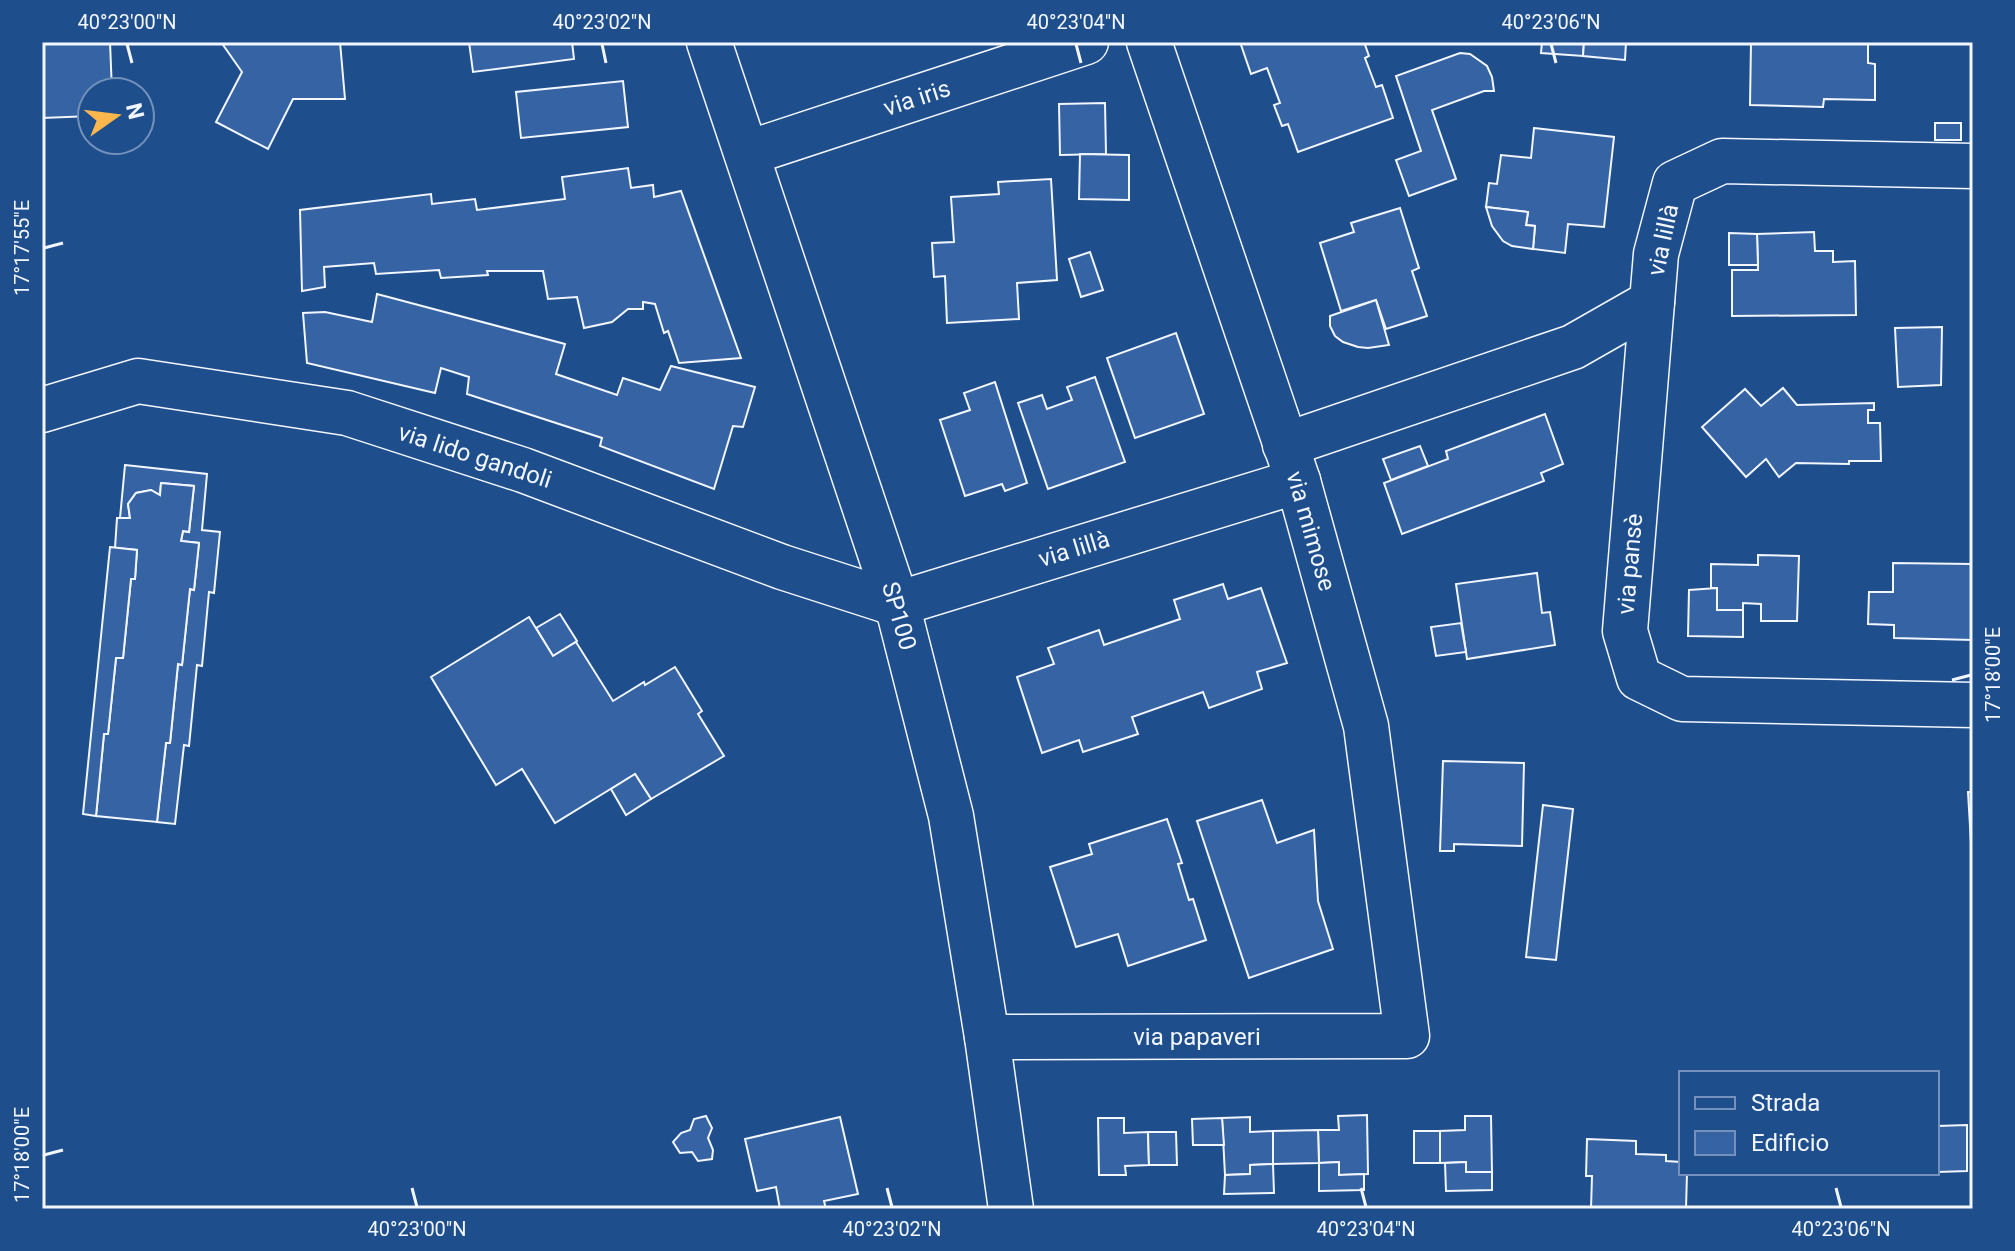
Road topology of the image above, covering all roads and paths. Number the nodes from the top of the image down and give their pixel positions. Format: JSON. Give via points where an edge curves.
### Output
{"nodes":[{"id":1,"x":709,"y":42,"type":"edge"},
{"id":2,"x":1086,"y":42,"type":"edge"},
{"id":3,"x":1149,"y":42,"type":"edge"},
{"id":4,"x":748,"y":153,"type":"junction"},
{"id":5,"x":1973,"y":166,"type":"edge"},
{"id":6,"x":1652,"y":302,"type":"junction"},
{"id":7,"x":42,"y":410,"type":"edge"},
{"id":8,"x":1292,"y":463,"type":"junction"},
{"id":9,"x":897,"y":604,"type":"junction"},
{"id":10,"x":1973,"y":705,"type":"edge"},
{"id":11,"x":1407,"y":1036,"type":"joint"},
{"id":12,"x":987,"y":1037,"type":"junction"},
{"id":13,"x":1011,"y":1209,"type":"edge"}],
"edges":[{"from":1,"to":4,"type":"street","name":"SP100","number":"SP100"},
{"from":2,"to":4,"type":"street","name":"via iris"},
{"from":3,"to":8,"type":"street","name":"via mimose"},
{"from":4,"to":9,"type":"street","name":"SP100","number":"SP100"},
{"from":5,"to":6,"type":"street","name":"via lillà","via":[[1722,161],[1675,183],[1656,254]]},
{"from":6,"to":8,"type":"street","name":"via lillà","via":[[1573,347]]},
{"from":6,"to":10,"type":"street","name":"via pansè","via":[[1625,631],[1639,678],[1682,699]]},
{"from":7,"to":9,"type":"street","name":"via lido gandoli","via":[[138,381],[347,413]]},
{"from":8,"to":9,"type":"street","name":"via lillà"},
{"from":8,"to":11,"type":"street","name":"via mimose","via":[[1366,726]]},
{"from":9,"to":12,"type":"street","name":"SP100","number":"SP100","via":[[951,816]]},
{"from":11,"to":12,"type":"street","name":"via papaveri"},
{"from":12,"to":13,"type":"street","name":"SP100","number":"SP100"}]}
